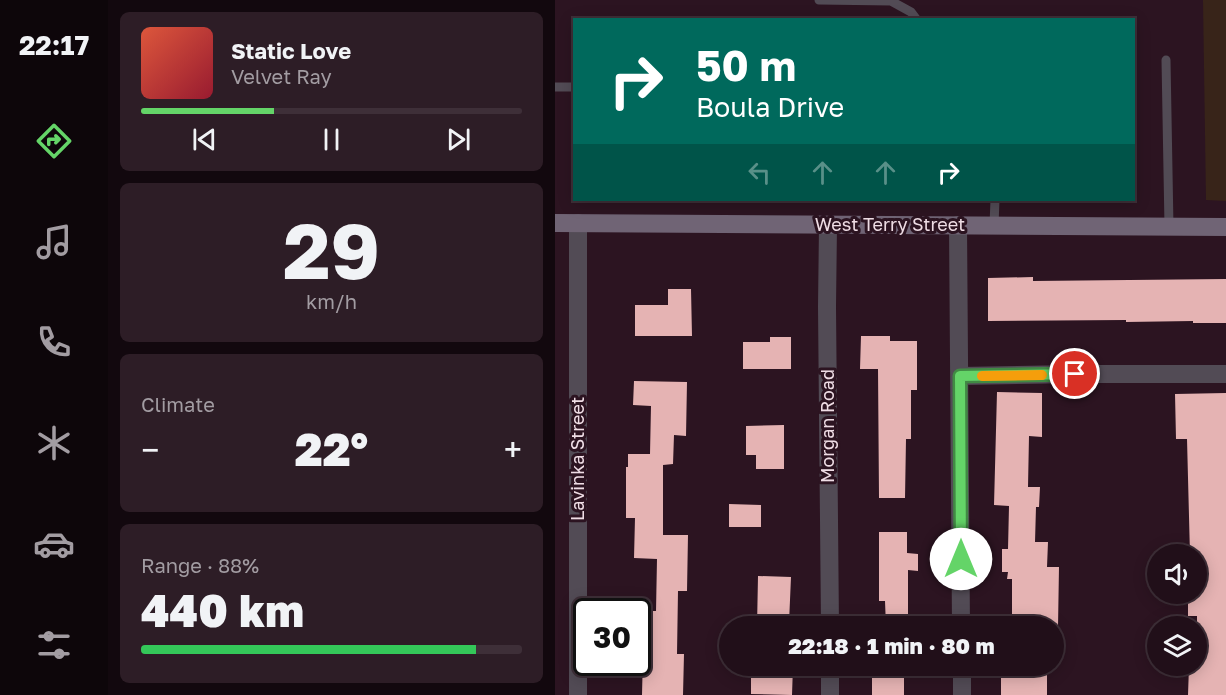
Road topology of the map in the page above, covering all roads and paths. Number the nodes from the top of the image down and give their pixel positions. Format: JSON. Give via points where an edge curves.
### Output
{"nodes":[{"id":1,"x":819,"y":0,"type":"edge"},
{"id":2,"x":916,"y":18,"type":"edge"},
{"id":3,"x":1166,"y":60,"type":"dead end"},
{"id":4,"x":555,"y":87,"type":"edge"},
{"id":5,"x":573,"y":87,"type":"edge"},
{"id":6,"x":995,"y":201,"type":"edge"},
{"id":7,"x":555,"y":223,"type":"edge"},
{"id":8,"x":578,"y":223,"type":"junction"},
{"id":9,"x":828,"y":225,"type":"junction"},
{"id":10,"x":958,"y":225,"type":"junction"},
{"id":11,"x":994,"y":225,"type":"junction"},
{"id":12,"x":1169,"y":226,"type":"junction"},
{"id":13,"x":1226,"y":227,"type":"edge"},
{"id":14,"x":1226,"y":374,"type":"edge"},
{"id":15,"x":960,"y":376,"type":"junction"},
{"id":16,"x":829,"y":616,"type":"edge"},
{"id":17,"x":961,"y":616,"type":"edge"},
{"id":18,"x":830,"y":676,"type":"edge"},
{"id":19,"x":962,"y":676,"type":"edge"},
{"id":20,"x":577,"y":695,"type":"edge"},
{"id":21,"x":830,"y":695,"type":"edge"},
{"id":22,"x":962,"y":695,"type":"edge"}],
"edges":[{"from":1,"to":2,"type":"lane","via":[[891,1]]},
{"from":3,"to":12,"type":"lane"},
{"from":4,"to":5,"type":"lane"},
{"from":6,"to":11,"type":"lane"},
{"from":7,"to":8,"type":"street","name":"West Terry Street"},
{"from":8,"to":9,"type":"street","name":"West Terry Street"},
{"from":8,"to":20,"type":"street","name":"Lavinka Street"},
{"from":9,"to":10,"type":"street","name":"West Terry Street"},
{"from":9,"to":16,"type":"street","name":"Morgan Road"},
{"from":10,"to":11,"type":"street","name":"West Terry Street"},
{"from":10,"to":15,"type":"street"},
{"from":11,"to":12,"type":"street","name":"West Terry Street"},
{"from":12,"to":13,"type":"street","name":"West Terry Street"},
{"from":14,"to":15,"type":"street"},
{"from":15,"to":17,"type":"street"},
{"from":18,"to":21,"type":"street"},
{"from":19,"to":22,"type":"street"}]}
